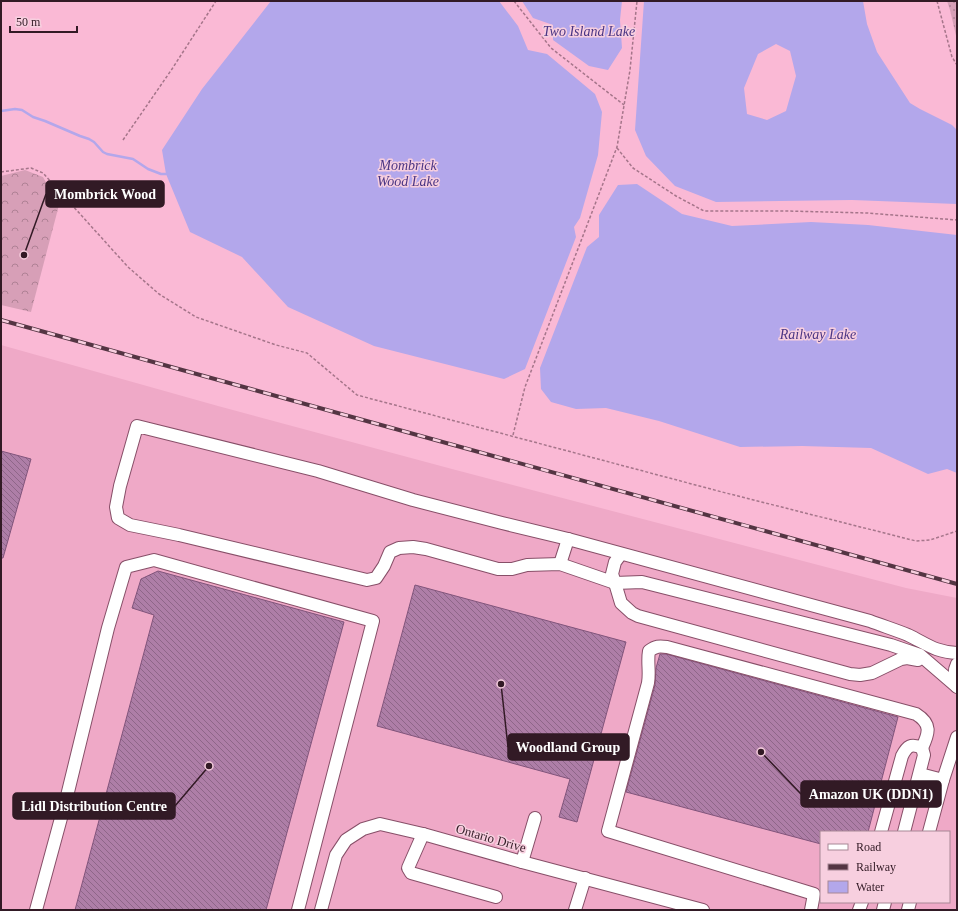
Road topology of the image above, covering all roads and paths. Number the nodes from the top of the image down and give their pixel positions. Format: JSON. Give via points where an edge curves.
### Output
{"nodes":[{"id":1,"x":216,"y":1,"type":"edge"},
{"id":2,"x":514,"y":1,"type":"edge"},
{"id":3,"x":637,"y":1,"type":"edge"},
{"id":4,"x":937,"y":1,"type":"edge"},
{"id":5,"x":957,"y":65,"type":"edge"},
{"id":6,"x":624,"y":105,"type":"junction"},
{"id":7,"x":123,"y":140,"type":"dead end"},
{"id":8,"x":617,"y":147,"type":"junction"},
{"id":9,"x":1,"y":172,"type":"edge"},
{"id":10,"x":957,"y":220,"type":"edge"},
{"id":11,"x":512,"y":436,"type":"junction"},
{"id":12,"x":957,"y":531,"type":"edge"},
{"id":13,"x":568,"y":539,"type":"junction"},
{"id":14,"x":621,"y":554,"type":"junction"},
{"id":15,"x":560,"y":564,"type":"junction"},
{"id":16,"x":615,"y":583,"type":"junction"},
{"id":17,"x":957,"y":653,"type":"edge"},
{"id":18,"x":928,"y":662,"type":"junction"},
{"id":19,"x":957,"y":664,"type":"edge"},
{"id":20,"x":957,"y":686,"type":"edge"},
{"id":21,"x":957,"y":737,"type":"edge"},
{"id":22,"x":922,"y":748,"type":"junction"},
{"id":23,"x":920,"y":774,"type":"junction"},
{"id":24,"x":943,"y":780,"type":"junction"},
{"id":25,"x":535,"y":818,"type":"dead end"},
{"id":26,"x":881,"y":831,"type":"edge"},
{"id":27,"x":904,"y":831,"type":"edge"},
{"id":28,"x":929,"y":831,"type":"edge"},
{"id":29,"x":423,"y":834,"type":"junction"},
{"id":30,"x":522,"y":862,"type":"junction"},
{"id":31,"x":584,"y":878,"type":"junction"},
{"id":32,"x":496,"y":897,"type":"dead end"},
{"id":33,"x":671,"y":906,"type":"edge"},
{"id":34,"x":36,"y":910,"type":"edge"},
{"id":35,"x":298,"y":910,"type":"edge"},
{"id":36,"x":320,"y":910,"type":"edge"},
{"id":37,"x":575,"y":910,"type":"edge"},
{"id":38,"x":703,"y":910,"type":"edge"},
{"id":39,"x":811,"y":910,"type":"edge"}],
"edges":[{"from":1,"to":7,"type":"path"},
{"from":2,"to":6,"type":"path","via":[[551,48]]},
{"from":3,"to":6,"type":"path"},
{"from":4,"to":5,"type":"path","via":[[952,57]]},
{"from":6,"to":8,"type":"path"},
{"from":8,"to":10,"type":"path","via":[[633,168],[704,211],[867,213]]},
{"from":8,"to":11,"type":"path","via":[[525,387]]},
{"from":9,"to":11,"type":"path","via":[[31,168],[43,173],[128,266],[159,294],[196,317],[307,354],[358,395]]},
{"from":11,"to":12,"type":"path","via":[[916,541],[930,540]]},
{"from":13,"to":14,"type":"street"},
{"from":13,"to":15,"type":"street"},
{"from":13,"to":15,"type":"street","via":[[413,500],[318,471],[137,426],[116,507],[118,518],[130,525],[367,580],[376,578],[390,552],[399,548],[426,549],[498,569],[512,570],[527,565]]},
{"from":14,"to":16,"type":"street","via":[[615,562],[612,574]]},
{"from":14,"to":17,"type":"street","via":[[870,621],[907,635],[934,649]]},
{"from":15,"to":16,"type":"street"},
{"from":16,"to":18,"type":"street","via":[[642,582],[891,645],[920,656]]},
{"from":16,"to":18,"type":"street","via":[[621,603],[638,616],[850,674],[872,673],[907,658]]},
{"from":18,"to":20,"type":"street"},
{"from":19,"to":20,"type":"street","via":[[954,678]]},
{"from":21,"to":24,"type":"street"},
{"from":22,"to":23,"type":"street","via":[[924,755]]},
{"from":22,"to":26,"type":"street","via":[[916,745],[905,749]]},
{"from":22,"to":39,"type":"street","via":[[928,731],[923,718],[916,714],[667,647],[659,646],[649,651],[648,683],[608,831],[814,894]]},
{"from":23,"to":24,"type":"street"},
{"from":23,"to":27,"type":"street"},
{"from":24,"to":28,"type":"street"},
{"from":25,"to":30,"type":"street"},
{"from":29,"to":30,"type":"street","name":"Ontario Drive"},
{"from":29,"to":32,"type":"street","via":[[408,868],[411,873]]},
{"from":29,"to":36,"type":"street","name":"Ontario Drive","via":[[380,824],[363,829],[346,840],[336,855]]},
{"from":30,"to":31,"type":"street","name":"Ontario Drive"},
{"from":31,"to":33,"type":"street","name":"Ontario Drive"},
{"from":31,"to":37,"type":"street"},
{"from":33,"to":38,"type":"street","name":"Ontario Drive"},
{"from":34,"to":35,"type":"street","via":[[126,567],[154,560],[373,620]]}]}
